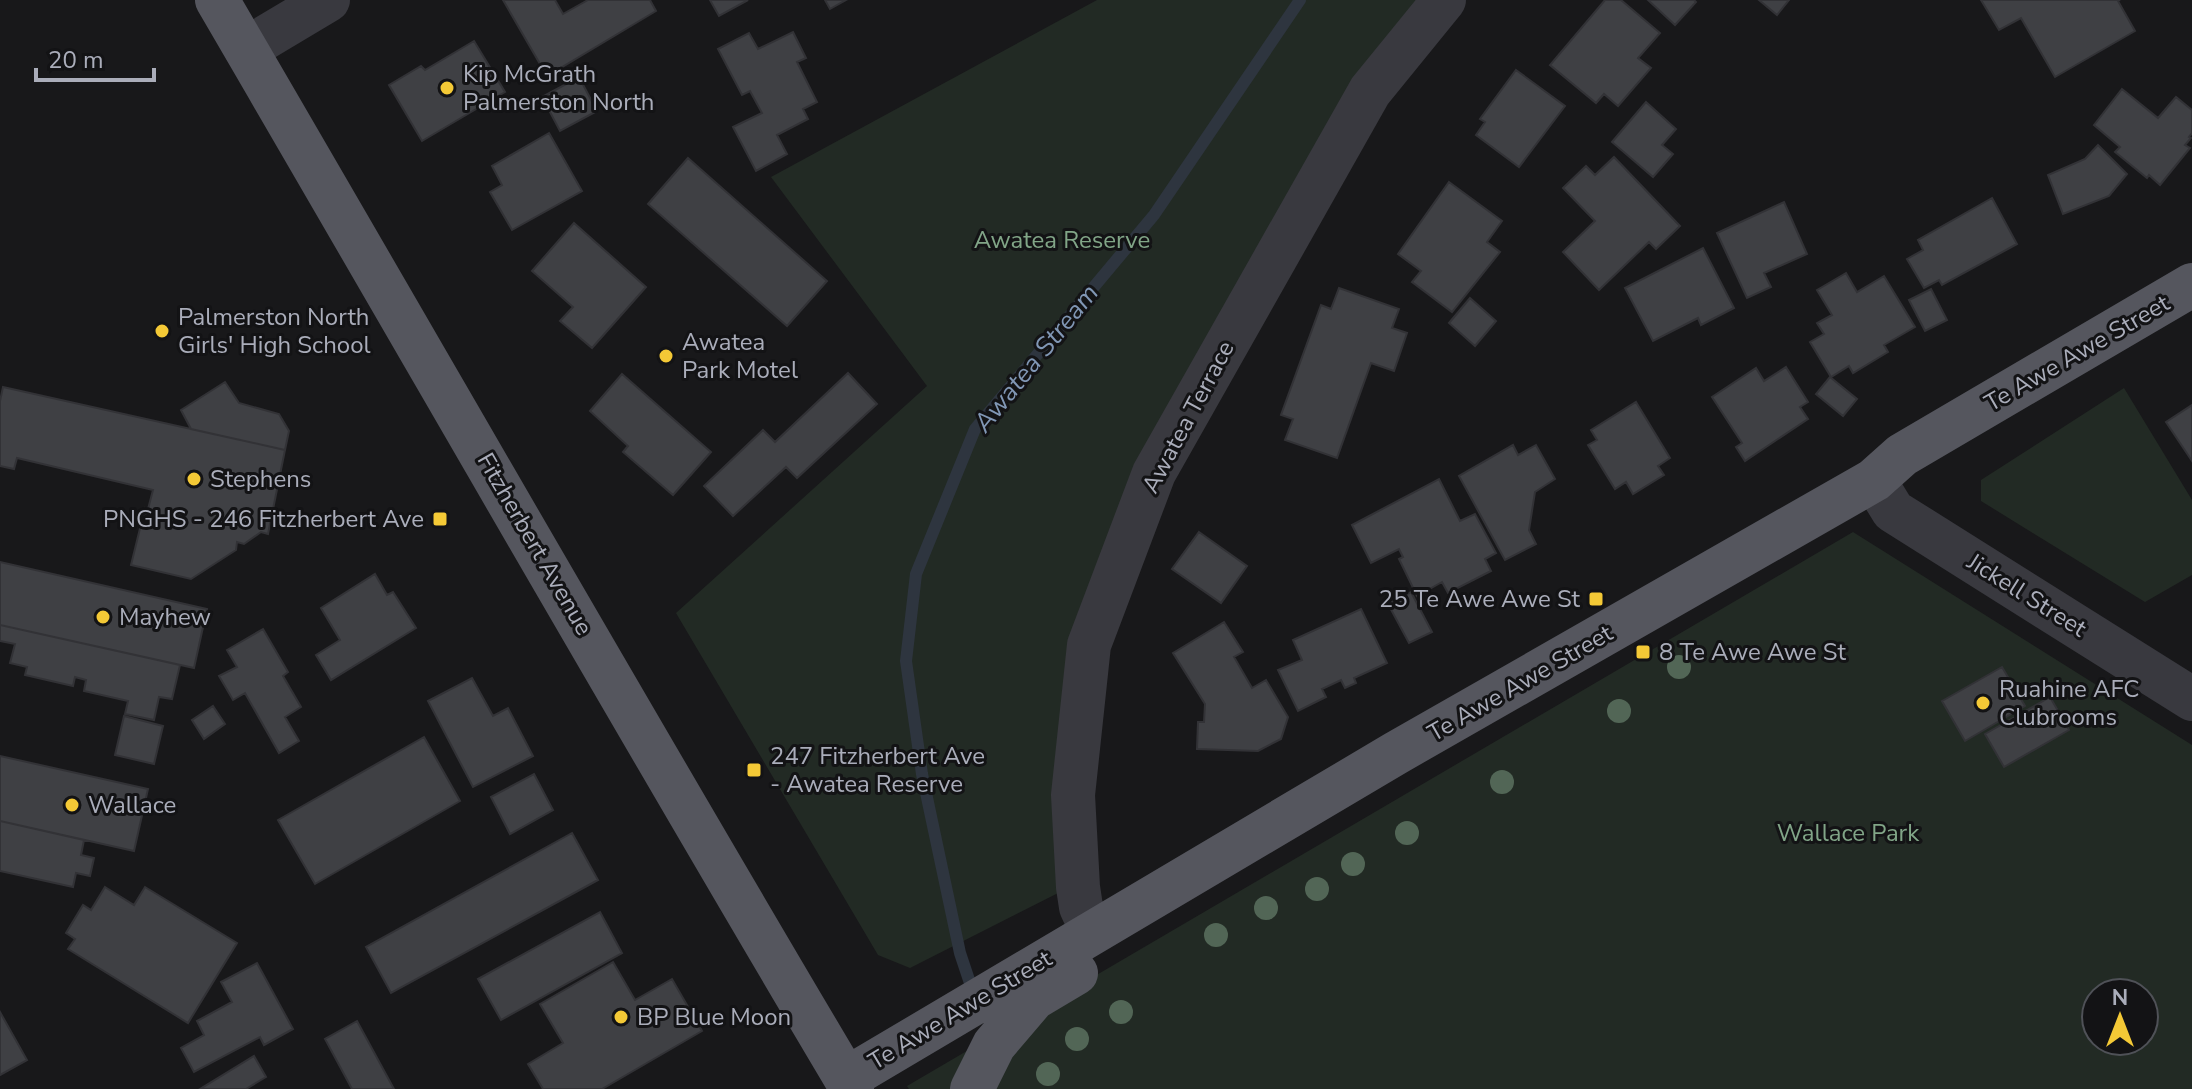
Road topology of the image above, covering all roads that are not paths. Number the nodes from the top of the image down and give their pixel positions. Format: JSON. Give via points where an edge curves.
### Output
{"nodes":[{"id":1,"x":217,"y":0,"type":"edge"},
{"id":2,"x":328,"y":0,"type":"edge"},
{"id":3,"x":1444,"y":0,"type":"edge"},
{"id":4,"x":246,"y":49,"type":"junction"},
{"id":5,"x":2192,"y":285,"type":"edge"},
{"id":6,"x":1874,"y":480,"type":"junction"},
{"id":7,"x":2192,"y":699,"type":"edge"},
{"id":8,"x":1256,"y":837,"type":"junction"},
{"id":9,"x":1092,"y":931,"type":"junction"},
{"id":10,"x":842,"y":1086,"type":"edge"},
{"id":11,"x":972,"y":1089,"type":"edge"}],
"edges":[{"from":1,"to":4,"type":"main road","name":"Fitzherbert Avenue"},
{"from":2,"to":4,"type":"street"},
{"from":3,"to":9,"type":"street","name":"Awatea Terrace","via":[[1370,91],[1154,473],[1089,645],[1073,795],[1078,887]]},
{"from":4,"to":10,"type":"main road","name":"Fitzherbert Avenue"},
{"from":5,"to":6,"type":"main road","name":"Te Awe Awe Street","via":[[1902,455]]},
{"from":6,"to":7,"type":"street","name":"Jickell Street","via":[[1893,511]]},
{"from":6,"to":8,"type":"main road","name":"Te Awe Awe Street"},
{"from":8,"to":9,"type":"main road","name":"Te Awe Awe Street"},
{"from":8,"to":11,"type":"main road","via":[[1171,915],[1034,998],[994,1045]]},
{"from":9,"to":10,"type":"main road","name":"Te Awe Awe Street"}]}
